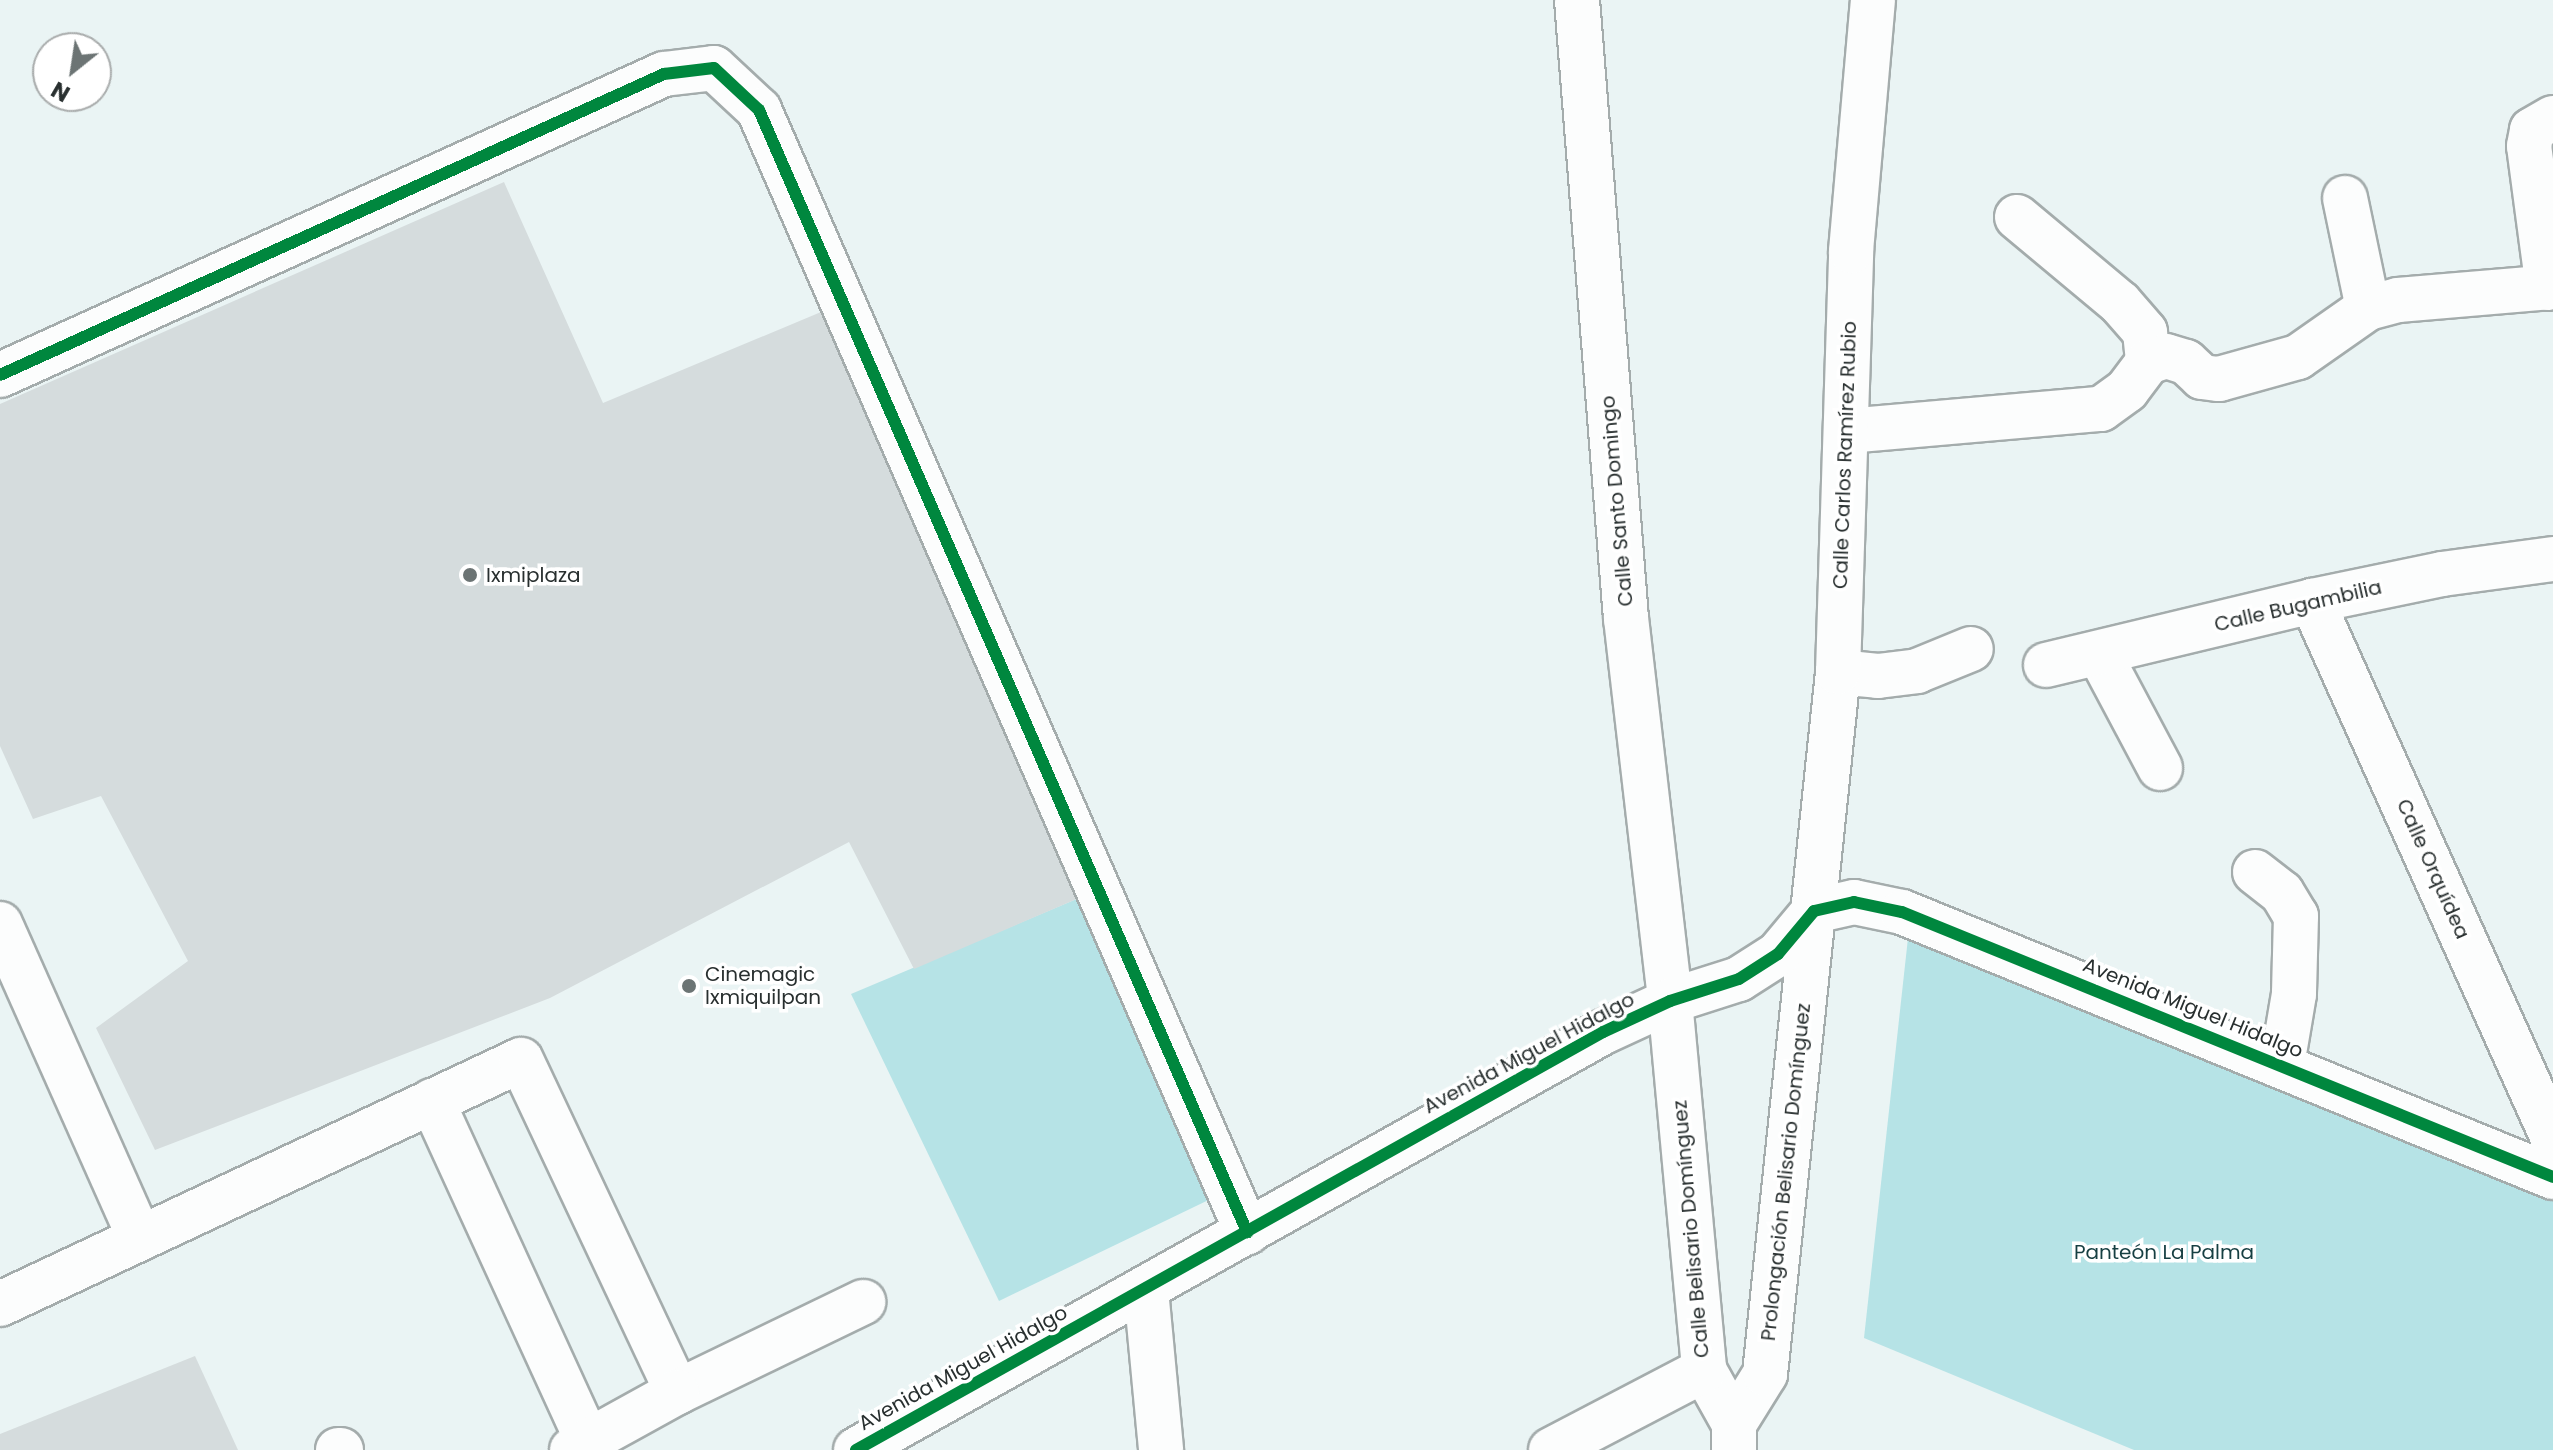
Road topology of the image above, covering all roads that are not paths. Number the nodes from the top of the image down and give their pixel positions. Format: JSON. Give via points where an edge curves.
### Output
{"nodes":[{"id":1,"x":1577,"y":0,"type":"edge"},
{"id":2,"x":1873,"y":0,"type":"edge"},
{"id":3,"x":2553,"y":118,"type":"edge"},
{"id":4,"x":2345,"y":198,"type":"dead end"},
{"id":5,"x":2017,"y":217,"type":"dead end"},
{"id":6,"x":2550,"y":288,"type":"edge"},
{"id":7,"x":2368,"y":308,"type":"junction"},
{"id":8,"x":2148,"y":362,"type":"junction"},
{"id":9,"x":0,"y":375,"type":"edge"},
{"id":10,"x":1847,"y":431,"type":"junction"},
{"id":11,"x":2553,"y":559,"type":"edge"},
{"id":12,"x":2312,"y":601,"type":"junction"},
{"id":13,"x":1971,"y":649,"type":"dead end"},
{"id":14,"x":2100,"y":655,"type":"junction"},
{"id":15,"x":2046,"y":665,"type":"dead end"},
{"id":16,"x":1838,"y":672,"type":"junction"},
{"id":17,"x":2160,"y":768,"type":"dead end"},
{"id":18,"x":2255,"y":872,"type":"dead end"},
{"id":19,"x":1814,"y":911,"type":"junction"},
{"id":20,"x":0,"y":924,"type":"edge"},
{"id":21,"x":1670,"y":1001,"type":"junction"},
{"id":22,"x":2282,"y":1065,"type":"junction"},
{"id":23,"x":432,"y":1101,"type":"junction"},
{"id":24,"x":2553,"y":1138,"type":"edge"},
{"id":25,"x":2553,"y":1177,"type":"edge"},
{"id":26,"x":1247,"y":1232,"type":"junction"},
{"id":27,"x":140,"y":1238,"type":"junction"},
{"id":28,"x":1146,"y":1290,"type":"junction"},
{"id":29,"x":863,"y":1302,"type":"dead end"},
{"id":30,"x":0,"y":1304,"type":"edge"},
{"id":31,"x":1704,"y":1370,"type":"junction"},
{"id":32,"x":677,"y":1392,"type":"junction"},
{"id":33,"x":1734,"y":1437,"type":"edge"},
{"id":34,"x":584,"y":1447,"type":"edge"},
{"id":35,"x":856,"y":1450,"type":"edge"},
{"id":36,"x":1161,"y":1450,"type":"edge"},
{"id":37,"x":1551,"y":1450,"type":"edge"}],
"edges":[{"from":1,"to":21,"type":"street","name":"Calle Santo Domingo","via":[[1626,618]]},
{"from":2,"to":10,"type":"street","name":"Calle Carlos Ramírez Rubio","via":[[1851,251]]},
{"from":3,"to":6,"type":"street","via":[[2532,130],[2529,146]]},
{"from":4,"to":7,"type":"street"},
{"from":5,"to":8,"type":"street","via":[[2120,303],[2145,332]]},
{"from":6,"to":7,"type":"street","via":[[2398,300]]},
{"from":7,"to":8,"type":"street","via":[[2298,357],[2219,379],[2202,377],[2186,362],[2166,356]]},
{"from":8,"to":10,"type":"street","via":[[2127,390],[2101,409]]},
{"from":9,"to":26,"type":"street","via":[[664,74],[714,68],[759,110]]},
{"from":10,"to":16,"type":"street","name":"Calle Carlos Ramírez Rubio"},
{"from":11,"to":12,"type":"street","name":"Calle Bugambilia","via":[[2442,574]]},
{"from":12,"to":14,"type":"street","name":"Calle Bugambilia"},
{"from":12,"to":24,"type":"street","name":"Calle Orquídea"},
{"from":13,"to":16,"type":"street","via":[[1917,671],[1878,676]]},
{"from":14,"to":15,"type":"street","name":"Calle Bugambilia"},
{"from":14,"to":17,"type":"street"},
{"from":16,"to":19,"type":"street","name":"Calle Carlos Ramírez Rubio"},
{"from":18,"to":22,"type":"street","via":[[2282,893],[2296,916],[2294,994]]},
{"from":19,"to":21,"type":"street","name":"Avenida Miguel Hidalgo","via":[[1778,954],[1739,979]]},
{"from":19,"to":22,"type":"street","name":"Avenida Miguel Hidalgo","via":[[1854,902],[1902,912]]},
{"from":19,"to":33,"type":"street","name":"Prolongación Belisario Domínguez","via":[[1765,1374]]},
{"from":20,"to":27,"type":"street"},
{"from":21,"to":26,"type":"street","name":"Avenida Miguel Hidalgo","via":[[1603,1032]]},
{"from":21,"to":31,"type":"street","name":"Calle Belisario Domínguez"},
{"from":22,"to":25,"type":"street","name":"Avenida Miguel Hidalgo"},
{"from":23,"to":27,"type":"street"},
{"from":23,"to":32,"type":"street","via":[[521,1060]]},
{"from":23,"to":34,"type":"street"},
{"from":26,"to":28,"type":"street","name":"Avenida Miguel Hidalgo"},
{"from":27,"to":30,"type":"street"},
{"from":28,"to":35,"type":"street","name":"Avenida Miguel Hidalgo"},
{"from":28,"to":36,"type":"street"},
{"from":29,"to":32,"type":"street"},
{"from":31,"to":33,"type":"street","name":"Calle Belisario Domínguez"},
{"from":31,"to":37,"type":"street"},
{"from":32,"to":34,"type":"street"}]}
